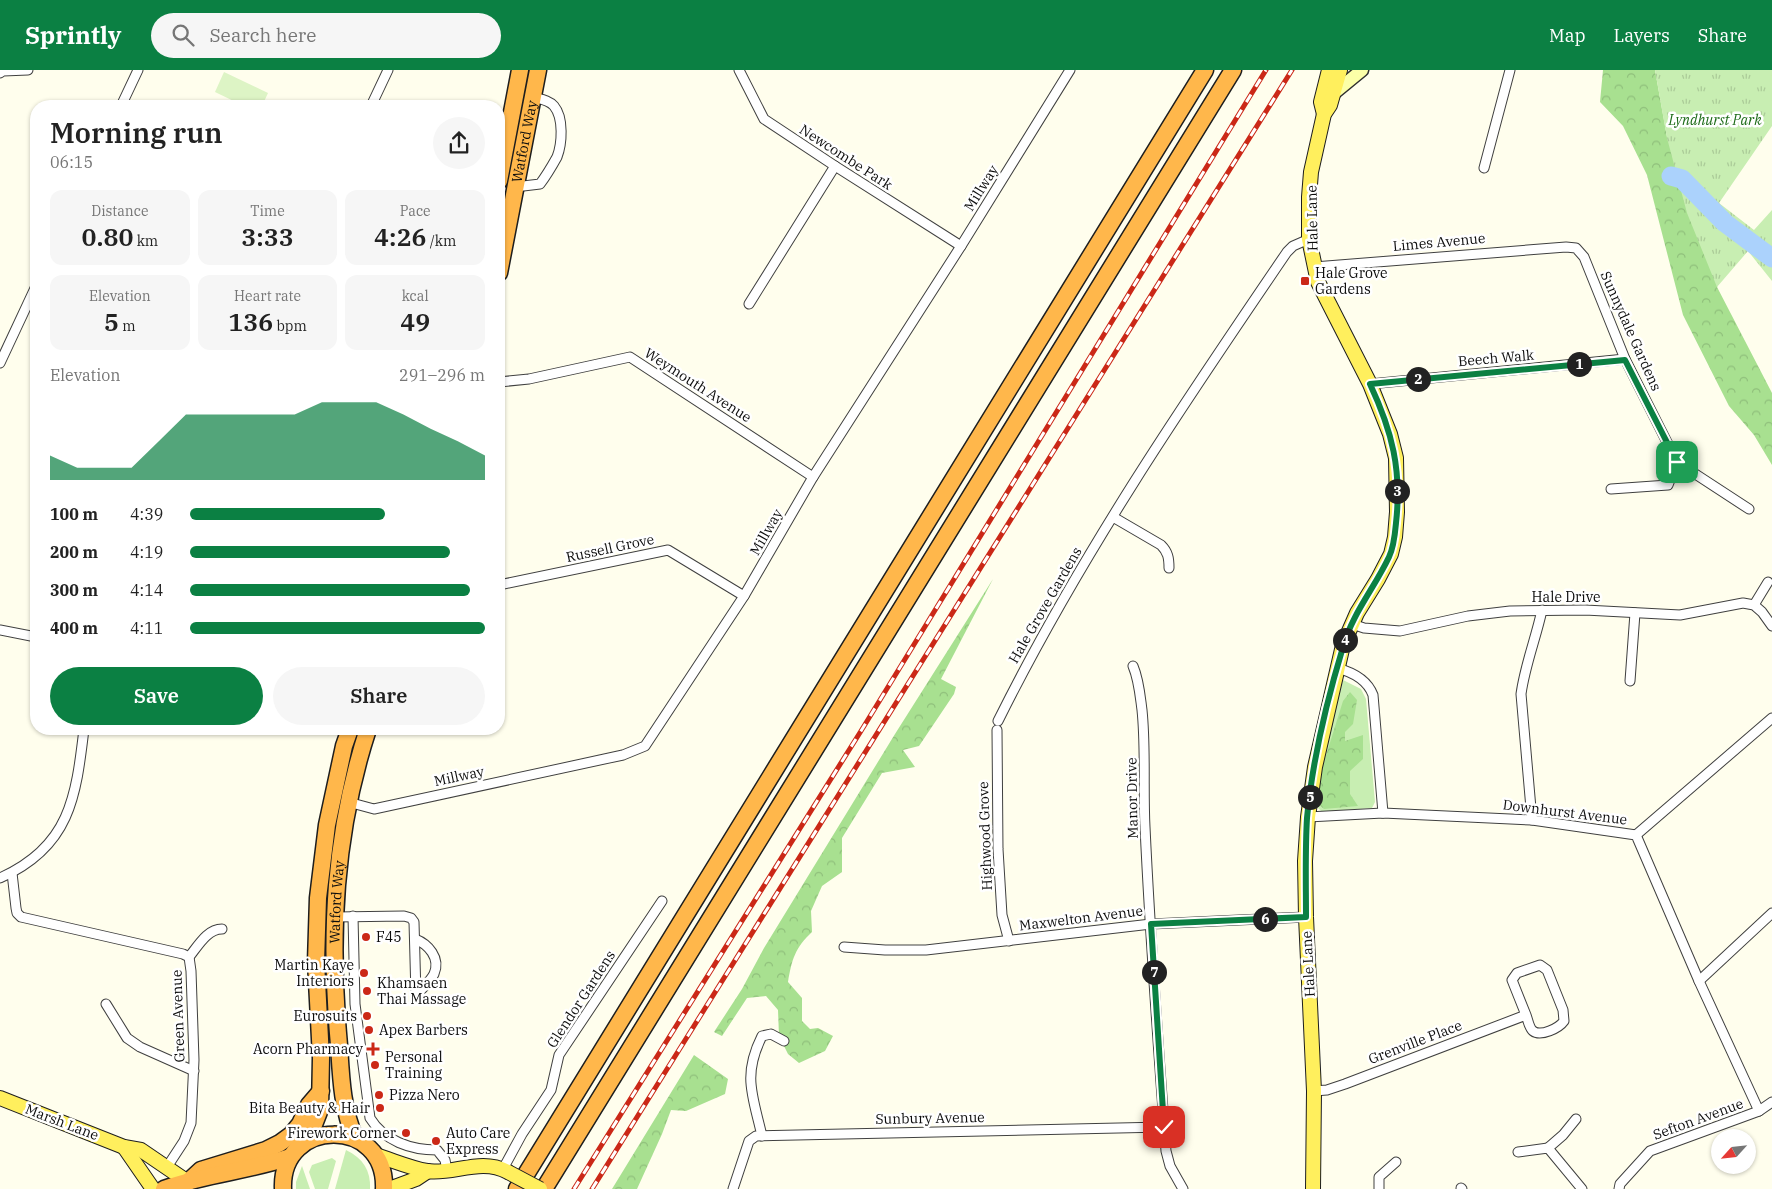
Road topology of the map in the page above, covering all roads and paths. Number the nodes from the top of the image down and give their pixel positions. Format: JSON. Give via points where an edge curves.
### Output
{"nodes":[{"id":1,"x":28,"y":70,"type":"edge"},
{"id":2,"x":137,"y":70,"type":"edge"},
{"id":3,"x":388,"y":70,"type":"edge"},
{"id":4,"x":520,"y":70,"type":"edge"},
{"id":5,"x":538,"y":70,"type":"edge"},
{"id":6,"x":739,"y":70,"type":"edge"},
{"id":7,"x":1205,"y":70,"type":"edge"},
{"id":8,"x":1233,"y":70,"type":"edge"},
{"id":9,"x":1329,"y":70,"type":"edge"},
{"id":10,"x":1340,"y":70,"type":"edge"},
{"id":11,"x":1362,"y":70,"type":"edge"},
{"id":12,"x":1510,"y":70,"type":"edge"},
{"id":13,"x":1067,"y":71,"type":"edge"},
{"id":14,"x":0,"y":73,"type":"edge"},
{"id":15,"x":1334,"y":93,"type":"junction"},
{"id":16,"x":533,"y":97,"type":"junction"},
{"id":17,"x":124,"y":100,"type":"edge"},
{"id":18,"x":374,"y":100,"type":"edge"},
{"id":19,"x":1324,"y":114,"type":"junction"},
{"id":20,"x":505,"y":149,"type":"edge"},
{"id":21,"x":835,"y":166,"type":"junction"},
{"id":22,"x":1484,"y":168,"type":"dead end"},
{"id":23,"x":515,"y":187,"type":"junction"},
{"id":24,"x":1309,"y":239,"type":"junction"},
{"id":25,"x":505,"y":241,"type":"edge"},
{"id":26,"x":961,"y":246,"type":"junction"},
{"id":27,"x":1566,"y":247,"type":"joint"},
{"id":28,"x":1314,"y":267,"type":"junction"},
{"id":29,"x":30,"y":299,"type":"edge"},
{"id":30,"x":749,"y":304,"type":"dead end"},
{"id":31,"x":1625,"y":360,"type":"junction"},
{"id":32,"x":0,"y":362,"type":"edge"},
{"id":33,"x":505,"y":381,"type":"edge"},
{"id":34,"x":1370,"y":384,"type":"junction"},
{"id":35,"x":1677,"y":462,"type":"junction"},
{"id":36,"x":813,"y":477,"type":"junction"},
{"id":37,"x":1611,"y":489,"type":"dead end"},
{"id":38,"x":1749,"y":509,"type":"dead end"},
{"id":39,"x":1113,"y":517,"type":"junction"},
{"id":40,"x":1169,"y":568,"type":"dead end"},
{"id":41,"x":1768,"y":582,"type":"dead end"},
{"id":42,"x":505,"y":584,"type":"edge"},
{"id":43,"x":744,"y":596,"type":"junction"},
{"id":44,"x":1754,"y":605,"type":"junction"},
{"id":45,"x":1542,"y":610,"type":"junction"},
{"id":46,"x":1635,"y":612,"type":"junction"},
{"id":47,"x":1352,"y":624,"type":"junction"},
{"id":48,"x":1772,"y":626,"type":"edge"},
{"id":49,"x":0,"y":630,"type":"edge"},
{"id":50,"x":30,"y":636,"type":"edge"},
{"id":51,"x":1337,"y":668,"type":"junction"},
{"id":52,"x":1135,"y":669,"type":"dead end"},
{"id":53,"x":1630,"y":681,"type":"dead end"},
{"id":54,"x":1772,"y":718,"type":"edge"},
{"id":55,"x":998,"y":725,"type":"joint"},
{"id":56,"x":83,"y":735,"type":"edge"},
{"id":57,"x":348,"y":735,"type":"edge"},
{"id":58,"x":366,"y":735,"type":"edge"},
{"id":59,"x":348,"y":802,"type":"junction"},
{"id":60,"x":1383,"y":813,"type":"junction"},
{"id":61,"x":1308,"y":817,"type":"junction"},
{"id":62,"x":1532,"y":820,"type":"junction"},
{"id":63,"x":1636,"y":835,"type":"junction"},
{"id":64,"x":12,"y":873,"type":"junction"},
{"id":65,"x":0,"y":878,"type":"edge"},
{"id":66,"x":662,"y":901,"type":"dead end"},
{"id":67,"x":1772,"y":912,"type":"edge"},
{"id":68,"x":353,"y":916,"type":"junction"},
{"id":69,"x":335,"y":917,"type":"junction"},
{"id":70,"x":1306,"y":917,"type":"junction"},
{"id":71,"x":1151,"y":924,"type":"junction"},
{"id":72,"x":222,"y":929,"type":"dead end"},
{"id":73,"x":415,"y":939,"type":"junction"},
{"id":74,"x":1009,"y":940,"type":"junction"},
{"id":75,"x":844,"y":947,"type":"dead end"},
{"id":76,"x":189,"y":957,"type":"junction"},
{"id":77,"x":1699,"y":981,"type":"junction"},
{"id":78,"x":106,"y":1004,"type":"dead end"},
{"id":79,"x":1526,"y":1015,"type":"junction"},
{"id":80,"x":784,"y":1041,"type":"dead end"},
{"id":81,"x":194,"y":1071,"type":"junction"},
{"id":82,"x":321,"y":1091,"type":"junction"},
{"id":83,"x":1314,"y":1091,"type":"junction"},
{"id":84,"x":0,"y":1098,"type":"edge"},
{"id":85,"x":1772,"y":1102,"type":"edge"},
{"id":86,"x":1759,"y":1111,"type":"junction"},
{"id":87,"x":1576,"y":1119,"type":"dead end"},
{"id":88,"x":1164,"y":1127,"type":"junction"},
{"id":89,"x":762,"y":1136,"type":"junction"},
{"id":90,"x":355,"y":1138,"type":"junction"},
{"id":91,"x":308,"y":1140,"type":"junction"},
{"id":92,"x":124,"y":1146,"type":"junction"},
{"id":93,"x":1548,"y":1148,"type":"junction"},
{"id":94,"x":1518,"y":1152,"type":"dead end"},
{"id":95,"x":375,"y":1155,"type":"junction"},
{"id":96,"x":290,"y":1157,"type":"junction"},
{"id":97,"x":1396,"y":1162,"type":"dead end"},
{"id":98,"x":167,"y":1167,"type":"junction"},
{"id":99,"x":447,"y":1170,"type":"junction"},
{"id":100,"x":506,"y":1170,"type":"junction"},
{"id":101,"x":428,"y":1171,"type":"junction"},
{"id":102,"x":188,"y":1182,"type":"junction"},
{"id":103,"x":153,"y":1189,"type":"edge"},
{"id":104,"x":164,"y":1189,"type":"edge"},
{"id":105,"x":283,"y":1189,"type":"edge"},
{"id":106,"x":384,"y":1189,"type":"edge"},
{"id":107,"x":389,"y":1189,"type":"edge"},
{"id":108,"x":517,"y":1189,"type":"edge"},
{"id":109,"x":542,"y":1189,"type":"edge"},
{"id":110,"x":732,"y":1189,"type":"edge"},
{"id":111,"x":1183,"y":1189,"type":"edge"},
{"id":112,"x":1313,"y":1189,"type":"edge"},
{"id":113,"x":1379,"y":1189,"type":"edge"},
{"id":114,"x":1582,"y":1189,"type":"edge"},
{"id":115,"x":1619,"y":1189,"type":"edge"}],
"edges":[{"from":1,"to":14,"type":"street"},
{"from":2,"to":17,"type":"street"},
{"from":3,"to":18,"type":"street"},
{"from":4,"to":20,"type":"highway","name":"Watford Way"},
{"from":5,"to":16,"type":"highway","name":"Watford Way"},
{"from":6,"to":21,"type":"street","name":"Newcombe Park","via":[[764,119]]},
{"from":7,"to":108,"type":"highway"},
{"from":8,"to":109,"type":"highway"},
{"from":9,"to":19,"type":"main road","name":"Hale Lane","via":[[1321,102]]},
{"from":10,"to":15,"type":"main road","name":"Hale Lane"},
{"from":11,"to":15,"type":"street"},
{"from":12,"to":22,"type":"street"},
{"from":13,"to":26,"type":"street","name":"Millway"},
{"from":15,"to":19,"type":"main road","name":"Hale Lane"},
{"from":16,"to":23,"type":"highway","name":"Watford Way"},
{"from":16,"to":23,"type":"street","via":[[554,106],[559,118],[561,135],[557,156],[540,184]]},
{"from":19,"to":24,"type":"main road","name":"Hale Lane","via":[[1311,172]]},
{"from":21,"to":26,"type":"street","name":"Newcombe Park"},
{"from":21,"to":30,"type":"street"},
{"from":23,"to":25,"type":"highway","name":"Watford Way"},
{"from":24,"to":28,"type":"main road","name":"Hale Lane"},
{"from":24,"to":39,"type":"street","name":"Hale Grove Gardens","via":[[1287,252],[1205,371]]},
{"from":26,"to":36,"type":"street","name":"Millway"},
{"from":27,"to":28,"type":"street","name":"Limes Avenue"},
{"from":27,"to":31,"type":"street","name":"Sunnydale Gardens","via":[[1576,248],[1584,257]]},
{"from":28,"to":34,"type":"main road","name":"Hale Lane","via":[[1327,303]]},
{"from":29,"to":32,"type":"street"},
{"from":31,"to":34,"type":"street","name":"Beech Walk"},
{"from":31,"to":35,"type":"street","name":"Sunnydale Gardens"},
{"from":33,"to":36,"type":"street","name":"Weymouth Avenue","via":[[630,357]]},
{"from":34,"to":47,"type":"main road","name":"Hale Lane","via":[[1396,458],[1398,512],[1391,554]]},
{"from":35,"to":37,"type":"street","via":[[1668,485]]},
{"from":35,"to":38,"type":"street"},
{"from":36,"to":43,"type":"street","name":"Millway"},
{"from":39,"to":40,"type":"street","via":[[1161,545],[1169,559]]},
{"from":39,"to":55,"type":"street","name":"Hale Grove Gardens","via":[[1061,603]]},
{"from":41,"to":44,"type":"street"},
{"from":42,"to":43,"type":"street","name":"Russell Grove","via":[[668,550]]},
{"from":43,"to":59,"type":"street","name":"Millway","via":[[650,740],[640,749],[374,809]]},
{"from":44,"to":46,"type":"street","name":"Hale Drive","via":[[1743,603],[1680,615]]},
{"from":44,"to":48,"type":"street"},
{"from":45,"to":46,"type":"street","name":"Hale Drive"},
{"from":45,"to":47,"type":"street","name":"Hale Drive","via":[[1468,616],[1400,631]]},
{"from":45,"to":62,"type":"street","via":[[1521,694]]},
{"from":46,"to":53,"type":"street"},
{"from":47,"to":51,"type":"main road","name":"Hale Lane"},
{"from":49,"to":50,"type":"street"},
{"from":51,"to":60,"type":"street","via":[[1365,682],[1373,695]]},
{"from":51,"to":61,"type":"main road","name":"Hale Lane","via":[[1315,767]]},
{"from":52,"to":71,"type":"street","name":"Manor Drive","via":[[1140,689],[1145,755],[1144,802]]},
{"from":54,"to":63,"type":"street"},
{"from":55,"to":74,"type":"street","name":"Highwood Grove","via":[[998,849],[1002,914]]},
{"from":56,"to":64,"type":"street","via":[[76,787],[64,822],[35,856]]},
{"from":57,"to":82,"type":"highway","name":"Watford Way","via":[[328,825],[318,898],[316,962]]},
{"from":58,"to":59,"type":"highway","name":"Watford Way"},
{"from":59,"to":69,"type":"highway","name":"Watford Way","via":[[339,855]]},
{"from":60,"to":61,"type":"street","name":"Downhurst Avenue"},
{"from":60,"to":62,"type":"street","name":"Downhurst Avenue"},
{"from":61,"to":70,"type":"main road","name":"Hale Lane"},
{"from":62,"to":63,"type":"street","name":"Downhurst Avenue"},
{"from":63,"to":77,"type":"street","name":"Downhurst Avenue"},
{"from":64,"to":65,"type":"street"},
{"from":64,"to":76,"type":"street","name":"Green Avenue","via":[[17,913],[21,917]]},
{"from":66,"to":100,"type":"street","name":"Glendor Gardens","via":[[559,1055],[551,1090],[522,1134]]},
{"from":67,"to":77,"type":"street"},
{"from":68,"to":69,"type":"street"},
{"from":68,"to":73,"type":"street","via":[[411,918]]},
{"from":68,"to":99,"type":"street","via":[[355,1004],[370,1118],[375,1126],[399,1143],[419,1150],[437,1150],[445,1160]]},
{"from":69,"to":90,"type":"highway","name":"Watford Way","via":[[334,971],[343,1096]]},
{"from":70,"to":71,"type":"street","name":"Maxwelton Avenue"},
{"from":70,"to":83,"type":"main road","name":"Hale Lane"},
{"from":71,"to":74,"type":"street","name":"Maxwelton Avenue"},
{"from":71,"to":88,"type":"street","name":"Manor Drive"},
{"from":72,"to":76,"type":"street","via":[[209,933]]},
{"from":73,"to":73,"type":"street","via":[[430,949],[435,966],[434,974],[416,996]]},
{"from":74,"to":75,"type":"street","name":"Maxwelton Avenue","via":[[926,950]]},
{"from":76,"to":81,"type":"street","name":"Green Avenue"},
{"from":77,"to":86,"type":"street","name":"Downhurst Avenue"},
{"from":78,"to":81,"type":"street","via":[[127,1038]]},
{"from":79,"to":79,"type":"street","via":[[1512,980],[1517,973],[1540,965],[1547,970],[1563,1010],[1564,1022],[1541,1033],[1532,1030]]},
{"from":79,"to":83,"type":"street","name":"Grenville Place","via":[[1345,1084]]},
{"from":80,"to":89,"type":"street","via":[[771,1034],[762,1036],[752,1061],[751,1090]]},
{"from":81,"to":98,"type":"street","name":"Green Avenue","via":[[191,1123]]},
{"from":82,"to":91,"type":"highway","name":"Watford Way","via":[[320,1109]]},
{"from":82,"to":102,"type":"highway","via":[[309,1105],[300,1124],[280,1143],[201,1170]]},
{"from":83,"to":112,"type":"main road","name":"Hale Lane"},
{"from":84,"to":92,"type":"main road","name":"Marsh Lane"},
{"from":85,"to":86,"type":"street","name":"Sefton Avenue"},
{"from":86,"to":115,"type":"street","name":"Sefton Avenue","via":[[1650,1151]]},
{"from":87,"to":93,"type":"street"},
{"from":88,"to":89,"type":"street","name":"Sunbury Avenue"},
{"from":88,"to":111,"type":"street","name":"Manor Drive","via":[[1170,1166]]},
{"from":89,"to":110,"type":"street","via":[[749,1141]]},
{"from":90,"to":91,"type":"highway","via":[[340,1134]]},
{"from":90,"to":95,"type":"highway"},
{"from":91,"to":96,"type":"highway"},
{"from":92,"to":98,"type":"main road","name":"Marsh Lane","via":[[141,1150]]},
{"from":92,"to":103,"type":"main road"},
{"from":93,"to":94,"type":"street"},
{"from":93,"to":114,"type":"street"},
{"from":95,"to":101,"type":"main road"},
{"from":95,"to":106,"type":"highway","via":[[381,1167]]},
{"from":96,"to":102,"type":"highway"},
{"from":96,"to":105,"type":"highway","via":[[284,1171]]},
{"from":97,"to":113,"type":"street","via":[[1379,1177]]},
{"from":98,"to":102,"type":"main road","name":"Marsh Lane"},
{"from":99,"to":100,"type":"main road","via":[[495,1166]]},
{"from":99,"to":101,"type":"main road"},
{"from":100,"to":109,"type":"main road","bridge":true},
{"from":101,"to":107,"type":"main road"},
{"from":102,"to":104,"type":"highway"}]}
